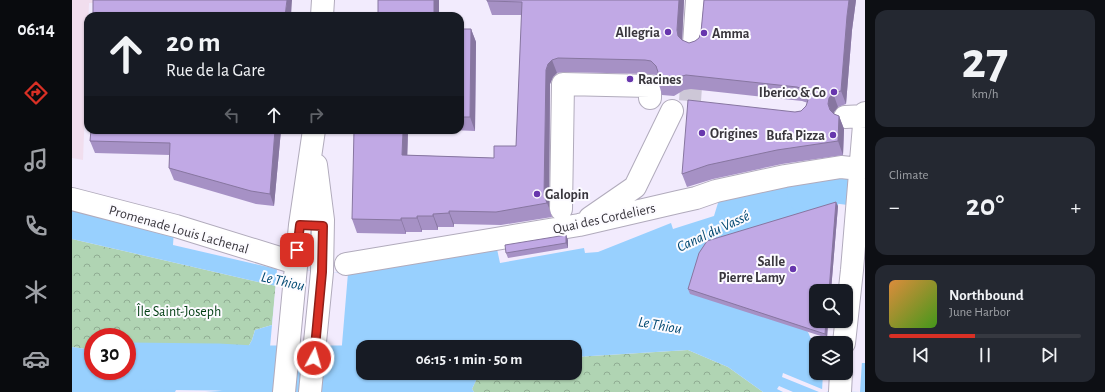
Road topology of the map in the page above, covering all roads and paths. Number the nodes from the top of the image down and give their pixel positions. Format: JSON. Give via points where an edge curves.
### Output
{"nodes":[{"id":1,"x":323,"y":0,"type":"edge"},
{"id":2,"x":697,"y":0,"type":"edge"},
{"id":3,"x":322,"y":12,"type":"edge"},
{"id":4,"x":694,"y":44,"type":"tunnel mouth"},
{"id":5,"x":650,"y":98,"type":"dead end"},
{"id":6,"x":680,"y":106,"type":"tunnel mouth"},
{"id":7,"x":858,"y":115,"type":"edge"},
{"id":8,"x":314,"y":135,"type":"edge"},
{"id":9,"x":860,"y":171,"type":"junction"},
{"id":10,"x":635,"y":187,"type":"junction"},
{"id":11,"x":72,"y":199,"type":"edge"},
{"id":12,"x":678,"y":202,"type":"junction"},
{"id":13,"x":561,"y":209,"type":"dead end"},
{"id":14,"x":300,"y":225,"type":"junction"},
{"id":15,"x":579,"y":225,"type":"junction"},
{"id":16,"x":323,"y":226,"type":"junction"},
{"id":17,"x":346,"y":264,"type":"dead end"},
{"id":18,"x":291,"y":265,"type":"junction"},
{"id":19,"x":859,"y":273,"type":"edge"},
{"id":20,"x":846,"y":336,"type":"edge"},
{"id":21,"x":841,"y":380,"type":"edge"},
{"id":22,"x":284,"y":392,"type":"edge"},
{"id":23,"x":310,"y":392,"type":"edge"},
{"id":24,"x":840,"y":392,"type":"edge"}],
"edges":[{"from":1,"to":3,"type":"street"},
{"from":2,"to":4,"type":"street"},
{"from":5,"to":13,"type":"street","via":[[650,86],[563,84]]},
{"from":6,"to":10,"type":"street"},
{"from":7,"to":9,"type":"street"},
{"from":8,"to":14,"type":"street"},
{"from":8,"to":16,"type":"street"},
{"from":9,"to":12,"type":"street","name":"Quai des Cordeliers","via":[[841,167],[716,190]]},
{"from":9,"to":19,"type":"street","via":[[856,209]]},
{"from":10,"to":12,"type":"street"},
{"from":10,"to":15,"type":"street"},
{"from":11,"to":18,"type":"street","name":"Promenade Louis Lachenal","via":[[176,226]]},
{"from":12,"to":15,"type":"street","name":"Quai des Cordeliers"},
{"from":14,"to":16,"type":"street"},
{"from":14,"to":18,"type":"street"},
{"from":15,"to":17,"type":"street","name":"Quai des Cordeliers"},
{"from":16,"to":23,"type":"street","via":[[322,272]]},
{"from":18,"to":22,"type":"street"},
{"from":19,"to":20,"type":"street"},
{"from":21,"to":24,"type":"street"}]}
